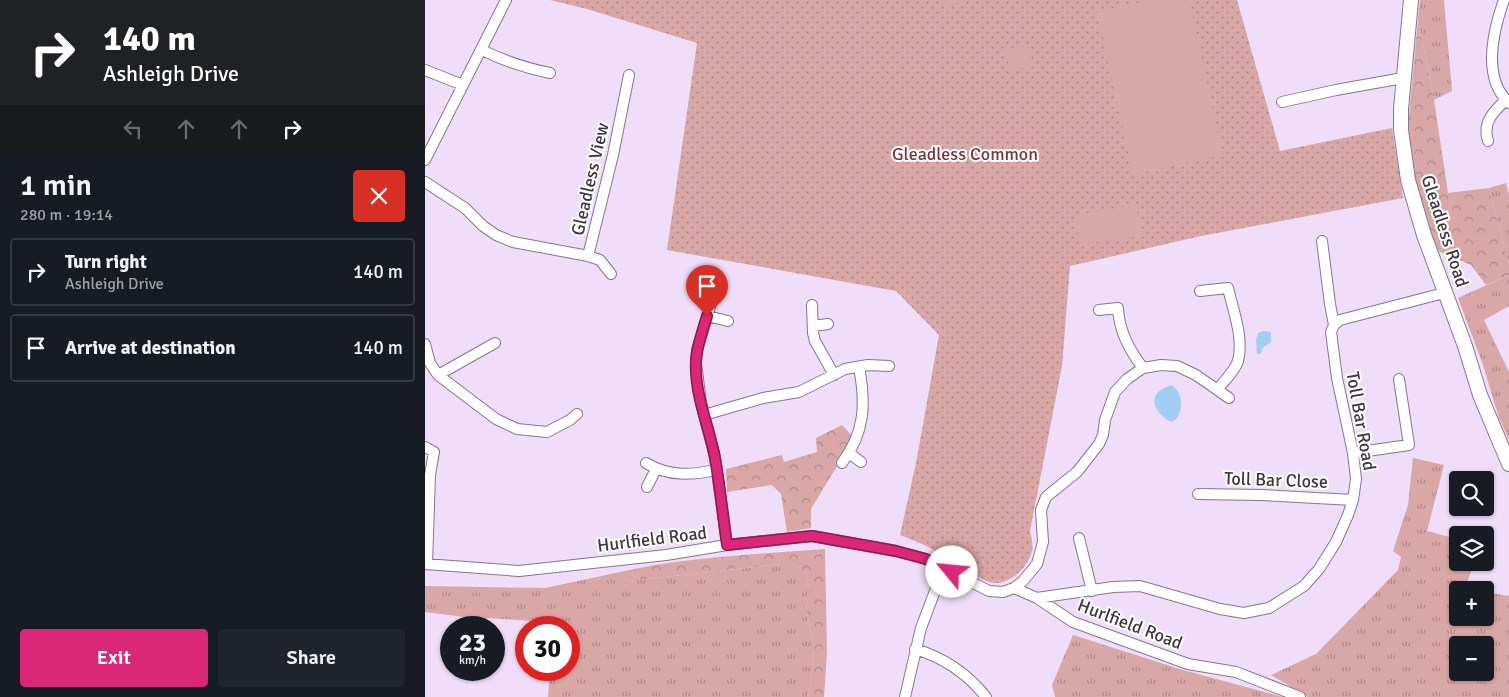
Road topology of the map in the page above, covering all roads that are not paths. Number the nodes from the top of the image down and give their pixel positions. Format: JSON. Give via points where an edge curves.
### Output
{"nodes":[{"id":1,"x":506,"y":0,"type":"edge"},
{"id":2,"x":1411,"y":0,"type":"edge"},
{"id":3,"x":1504,"y":0,"type":"edge"},
{"id":4,"x":482,"y":50,"type":"junction"},
{"id":5,"x":425,"y":70,"type":"edge"},
{"id":6,"x":550,"y":73,"type":"dead end"},
{"id":7,"x":629,"y":75,"type":"dead end"},
{"id":8,"x":1403,"y":78,"type":"junction"},
{"id":9,"x":463,"y":85,"type":"junction"},
{"id":10,"x":1508,"y":101,"type":"edge"},
{"id":11,"x":1282,"y":102,"type":"dead end"},
{"id":12,"x":1488,"y":141,"type":"dead end"},
{"id":13,"x":425,"y":160,"type":"edge"},
{"id":14,"x":425,"y":182,"type":"edge"},
{"id":15,"x":1323,"y":241,"type":"dead end"},
{"id":16,"x":589,"y":256,"type":"junction"},
{"id":17,"x":611,"y":274,"type":"dead end"},
{"id":18,"x":1200,"y":291,"type":"dead end"},
{"id":19,"x":1444,"y":293,"type":"junction"},
{"id":20,"x":712,"y":300,"type":"dead end"},
{"id":21,"x":812,"y":305,"type":"dead end"},
{"id":22,"x":1099,"y":310,"type":"dead end"},
{"id":23,"x":707,"y":316,"type":"junction"},
{"id":24,"x":728,"y":322,"type":"dead end"},
{"id":25,"x":828,"y":324,"type":"dead end"},
{"id":26,"x":1335,"y":325,"type":"junction"},
{"id":27,"x":813,"y":326,"type":"junction"},
{"id":28,"x":495,"y":343,"type":"dead end"},
{"id":29,"x":425,"y":344,"type":"edge"},
{"id":30,"x":859,"y":366,"type":"junction"},
{"id":31,"x":889,"y":366,"type":"dead end"},
{"id":32,"x":1143,"y":368,"type":"junction"},
{"id":33,"x":438,"y":375,"type":"junction"},
{"id":34,"x":834,"y":375,"type":"junction"},
{"id":35,"x":1399,"y":379,"type":"dead end"},
{"id":36,"x":1218,"y":389,"type":"junction"},
{"id":37,"x":1229,"y":398,"type":"dead end"},
{"id":38,"x":577,"y":414,"type":"dead end"},
{"id":39,"x":704,"y":415,"type":"junction"},
{"id":40,"x":425,"y":447,"type":"edge"},
{"id":41,"x":849,"y":453,"type":"junction"},
{"id":42,"x":1353,"y":453,"type":"junction"},
{"id":43,"x":861,"y":462,"type":"dead end"},
{"id":44,"x":646,"y":463,"type":"dead end"},
{"id":45,"x":841,"y":463,"type":"dead end"},
{"id":46,"x":1509,"y":464,"type":"edge"},
{"id":47,"x":656,"y":469,"type":"junction"},
{"id":48,"x":717,"y":470,"type":"junction"},
{"id":49,"x":647,"y":487,"type":"dead end"},
{"id":50,"x":1198,"y":494,"type":"dead end"},
{"id":51,"x":1353,"y":500,"type":"junction"},
{"id":52,"x":1079,"y":538,"type":"dead end"},
{"id":53,"x":727,"y":545,"type":"junction"},
{"id":54,"x":426,"y":564,"type":"edge"},
{"id":55,"x":945,"y":567,"type":"junction"},
{"id":56,"x":1014,"y":588,"type":"junction"},
{"id":57,"x":1092,"y":591,"type":"junction"},
{"id":58,"x":1037,"y":598,"type":"junction"},
{"id":59,"x":915,"y":649,"type":"junction"},
{"id":60,"x":905,"y":697,"type":"edge"},
{"id":61,"x":986,"y":697,"type":"edge"},
{"id":62,"x":1300,"y":697,"type":"edge"}],
"edges":[{"from":1,"to":4,"type":"street"},
{"from":2,"to":8,"type":"main road","name":"Gleadless Road"},
{"from":3,"to":10,"type":"street","via":[[1493,44],[1493,72],[1499,92]]},
{"from":4,"to":6,"type":"street","via":[[506,62]]},
{"from":4,"to":9,"type":"street"},
{"from":5,"to":9,"type":"street"},
{"from":7,"to":16,"type":"street","name":"Gleadless View"},
{"from":8,"to":11,"type":"street"},
{"from":8,"to":19,"type":"main road","name":"Gleadless Road","via":[[1401,130],[1408,180]]},
{"from":9,"to":13,"type":"street"},
{"from":10,"to":12,"type":"street","via":[[1489,116]]},
{"from":14,"to":16,"type":"street","name":"Gleadless View","via":[[465,208],[496,235],[513,242]]},
{"from":15,"to":26,"type":"street","name":"Toll Bar Road","via":[[1329,304]]},
{"from":16,"to":17,"type":"street","via":[[601,260]]},
{"from":18,"to":36,"type":"street","via":[[1228,288],[1238,334],[1237,362]]},
{"from":19,"to":26,"type":"street","via":[[1340,320]]},
{"from":19,"to":46,"type":"main road","name":"Gleadless Road","via":[[1480,395]]},
{"from":20,"to":23,"type":"street"},
{"from":21,"to":27,"type":"street"},
{"from":22,"to":32,"type":"street","via":[[1118,308],[1123,336]]},
{"from":23,"to":24,"type":"street"},
{"from":23,"to":39,"type":"street","via":[[696,363]]},
{"from":25,"to":27,"type":"street"},
{"from":26,"to":42,"type":"street","name":"Toll Bar Road","via":[[1331,332],[1337,378]]},
{"from":27,"to":34,"type":"street","via":[[815,341]]},
{"from":28,"to":33,"type":"street"},
{"from":29,"to":33,"type":"street","via":[[430,363]]},
{"from":30,"to":31,"type":"street"},
{"from":30,"to":34,"type":"street"},
{"from":30,"to":41,"type":"street","via":[[862,420]]},
{"from":32,"to":36,"type":"street","via":[[1177,366]]},
{"from":32,"to":56,"type":"street","via":[[1115,392],[1103,435],[1092,455],[1077,472],[1045,497],[1041,510],[1043,542],[1037,564]]},
{"from":33,"to":38,"type":"street","via":[[496,419],[517,429],[547,432]]},
{"from":34,"to":39,"type":"street","via":[[799,392],[763,398]]},
{"from":35,"to":42,"type":"street","via":[[1409,445]]},
{"from":36,"to":37,"type":"street"},
{"from":39,"to":48,"type":"street"},
{"from":40,"to":54,"type":"street","via":[[435,452],[430,475]]},
{"from":41,"to":43,"type":"street"},
{"from":41,"to":45,"type":"street"},
{"from":42,"to":51,"type":"street","name":"Toll Bar Road"},
{"from":44,"to":47,"type":"street"},
{"from":47,"to":48,"type":"street","via":[[670,474]]},
{"from":47,"to":49,"type":"street"},
{"from":48,"to":53,"type":"street"},
{"from":50,"to":51,"type":"street","name":"Toll Bar Close"},
{"from":51,"to":57,"type":"street","name":"Toll Bar Road","via":[[1336,542],[1319,569],[1305,586],[1269,608],[1244,613],[1220,609],[1140,586]]},
{"from":52,"to":57,"type":"street"},
{"from":53,"to":54,"type":"street","name":"Hurlfield Road","via":[[519,571]]},
{"from":53,"to":55,"type":"street","name":"Hurlfield Road","via":[[812,536],[896,551]]},
{"from":55,"to":56,"type":"street","name":"Hurlfield Road","via":[[989,592]]},
{"from":55,"to":59,"type":"street"},
{"from":56,"to":58,"type":"street","name":"Hurlfield Road"},
{"from":57,"to":58,"type":"street","name":"Toll Bar Road"},
{"from":58,"to":62,"type":"street","name":"Hurlfield Road","via":[[1088,628],[1188,664],[1236,672]]},
{"from":59,"to":60,"type":"street"},
{"from":59,"to":61,"type":"street","via":[[953,665]]}]}
